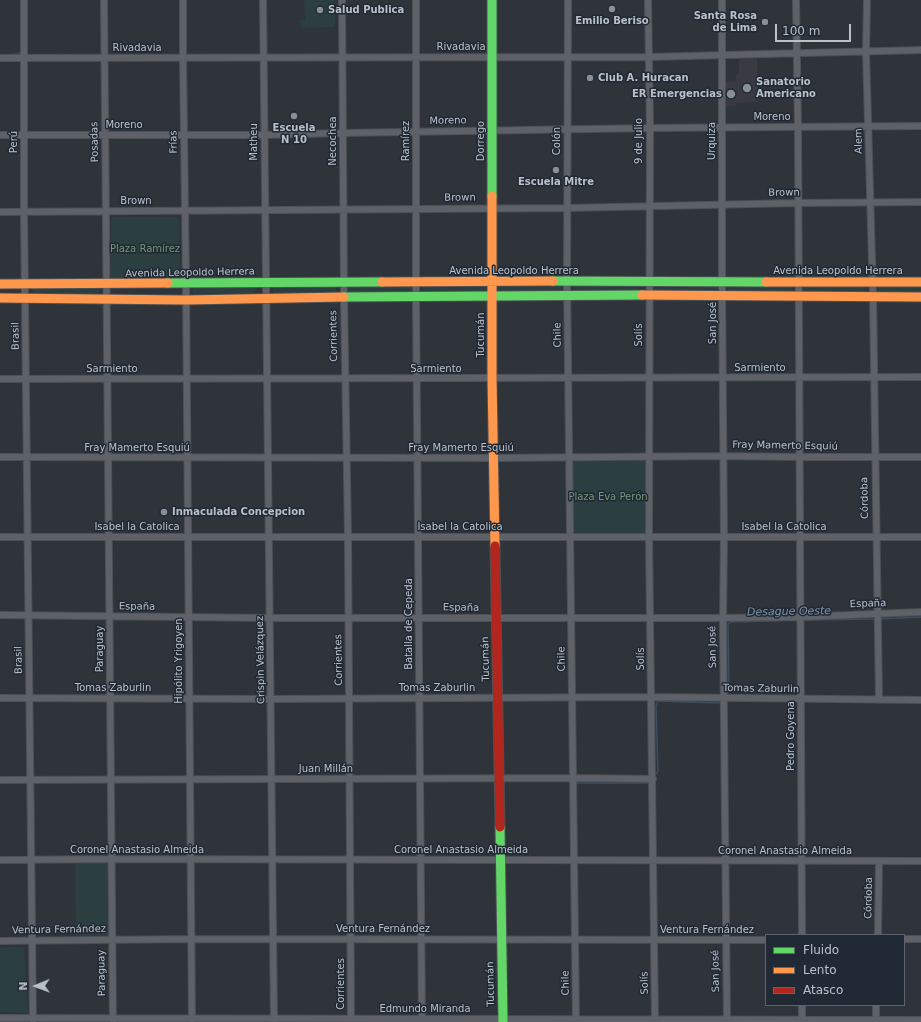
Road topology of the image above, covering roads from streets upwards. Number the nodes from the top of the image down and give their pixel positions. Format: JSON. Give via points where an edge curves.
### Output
{"nodes":[{"id":1,"x":24,"y":0,"type":"edge"},
{"id":2,"x":104,"y":0,"type":"edge"},
{"id":3,"x":183,"y":0,"type":"edge"},
{"id":4,"x":263,"y":0,"type":"edge"},
{"id":5,"x":342,"y":0,"type":"edge"},
{"id":6,"x":416,"y":0,"type":"edge"},
{"id":7,"x":492,"y":0,"type":"edge"},
{"id":8,"x":568,"y":0,"type":"edge"},
{"id":9,"x":648,"y":0,"type":"edge"},
{"id":10,"x":722,"y":0,"type":"edge"},
{"id":11,"x":796,"y":0,"type":"edge"},
{"id":12,"x":867,"y":0,"type":"edge"},
{"id":13,"x":921,"y":50,"type":"edge"},
{"id":14,"x":866,"y":52,"type":"junction"},
{"id":15,"x":797,"y":53,"type":"junction"},
{"id":16,"x":722,"y":55,"type":"junction"},
{"id":17,"x":568,"y":56,"type":"junction"},
{"id":18,"x":264,"y":57,"type":"junction"},
{"id":19,"x":342,"y":57,"type":"junction"},
{"id":20,"x":416,"y":57,"type":"junction"},
{"id":21,"x":492,"y":57,"type":"junction"},
{"id":22,"x":649,"y":57,"type":"junction"},
{"id":23,"x":0,"y":58,"type":"edge"},
{"id":24,"x":24,"y":58,"type":"junction"},
{"id":25,"x":104,"y":58,"type":"junction"},
{"id":26,"x":183,"y":58,"type":"junction"},
{"id":27,"x":868,"y":126,"type":"junction"},
{"id":28,"x":921,"y":126,"type":"edge"},
{"id":29,"x":798,"y":127,"type":"junction"},
{"id":30,"x":650,"y":128,"type":"junction"},
{"id":31,"x":722,"y":128,"type":"junction"},
{"id":32,"x":492,"y":130,"type":"junction"},
{"id":33,"x":567,"y":130,"type":"junction"},
{"id":34,"x":417,"y":132,"type":"junction"},
{"id":35,"x":343,"y":133,"type":"junction"},
{"id":36,"x":0,"y":135,"type":"edge"},
{"id":37,"x":24,"y":135,"type":"junction"},
{"id":38,"x":104,"y":135,"type":"junction"},
{"id":39,"x":184,"y":135,"type":"junction"},
{"id":40,"x":264,"y":135,"type":"junction"},
{"id":41,"x":870,"y":202,"type":"junction"},
{"id":42,"x":921,"y":202,"type":"edge"},
{"id":43,"x":798,"y":203,"type":"junction"},
{"id":44,"x":722,"y":205,"type":"junction"},
{"id":45,"x":649,"y":206,"type":"junction"},
{"id":46,"x":492,"y":207,"type":"junction"},
{"id":47,"x":343,"y":208,"type":"junction"},
{"id":48,"x":416,"y":208,"type":"junction"},
{"id":49,"x":567,"y":208,"type":"junction"},
{"id":50,"x":185,"y":210,"type":"junction"},
{"id":51,"x":264,"y":210,"type":"junction"},
{"id":52,"x":24,"y":211,"type":"junction"},
{"id":53,"x":105,"y":211,"type":"junction"},
{"id":54,"x":0,"y":212,"type":"edge"},
{"id":55,"x":649,"y":281,"type":"junction"},
{"id":56,"x":492,"y":282,"type":"junction"},
{"id":57,"x":567,"y":282,"type":"junction"},
{"id":58,"x":722,"y":282,"type":"junction"},
{"id":59,"x":873,"y":282,"type":"junction"},
{"id":60,"x":921,"y":282,"type":"edge"},
{"id":61,"x":266,"y":283,"type":"junction"},
{"id":62,"x":344,"y":283,"type":"junction"},
{"id":63,"x":416,"y":283,"type":"junction"},
{"id":64,"x":798,"y":283,"type":"junction"},
{"id":65,"x":0,"y":284,"type":"edge"},
{"id":66,"x":25,"y":284,"type":"junction"},
{"id":67,"x":186,"y":284,"type":"junction"},
{"id":68,"x":107,"y":285,"type":"junction"},
{"id":69,"x":649,"y":295,"type":"junction"},
{"id":70,"x":568,"y":296,"type":"junction"},
{"id":71,"x":722,"y":296,"type":"junction"},
{"id":72,"x":873,"y":296,"type":"junction"},
{"id":73,"x":344,"y":297,"type":"junction"},
{"id":74,"x":416,"y":297,"type":"junction"},
{"id":75,"x":492,"y":297,"type":"junction"},
{"id":76,"x":798,"y":297,"type":"junction"},
{"id":77,"x":921,"y":297,"type":"edge"},
{"id":78,"x":0,"y":298,"type":"edge"},
{"id":79,"x":26,"y":298,"type":"junction"},
{"id":80,"x":266,"y":298,"type":"junction"},
{"id":81,"x":107,"y":299,"type":"junction"},
{"id":82,"x":186,"y":300,"type":"junction"},
{"id":83,"x":921,"y":377,"type":"edge"},
{"id":84,"x":187,"y":378,"type":"junction"},
{"id":85,"x":345,"y":378,"type":"junction"},
{"id":86,"x":492,"y":378,"type":"junction"},
{"id":87,"x":569,"y":378,"type":"junction"},
{"id":88,"x":649,"y":378,"type":"junction"},
{"id":89,"x":723,"y":378,"type":"junction"},
{"id":90,"x":799,"y":378,"type":"junction"},
{"id":91,"x":874,"y":378,"type":"junction"},
{"id":92,"x":0,"y":379,"type":"edge"},
{"id":93,"x":26,"y":379,"type":"junction"},
{"id":94,"x":107,"y":379,"type":"junction"},
{"id":95,"x":266,"y":379,"type":"junction"},
{"id":96,"x":417,"y":379,"type":"junction"},
{"id":97,"x":648,"y":456,"type":"junction"},
{"id":98,"x":722,"y":456,"type":"junction"},
{"id":99,"x":0,"y":457,"type":"edge"},
{"id":100,"x":27,"y":457,"type":"junction"},
{"id":101,"x":108,"y":457,"type":"junction"},
{"id":102,"x":800,"y":457,"type":"junction"},
{"id":103,"x":874,"y":457,"type":"junction"},
{"id":104,"x":921,"y":457,"type":"edge"},
{"id":105,"x":188,"y":458,"type":"junction"},
{"id":106,"x":268,"y":458,"type":"junction"},
{"id":107,"x":346,"y":458,"type":"junction"},
{"id":108,"x":417,"y":458,"type":"junction"},
{"id":109,"x":494,"y":458,"type":"junction"},
{"id":110,"x":570,"y":458,"type":"junction"},
{"id":111,"x":0,"y":537,"type":"edge"},
{"id":112,"x":28,"y":537,"type":"junction"},
{"id":113,"x":109,"y":537,"type":"junction"},
{"id":114,"x":348,"y":537,"type":"junction"},
{"id":115,"x":418,"y":537,"type":"junction"},
{"id":116,"x":495,"y":537,"type":"junction"},
{"id":117,"x":571,"y":537,"type":"junction"},
{"id":118,"x":649,"y":537,"type":"junction"},
{"id":119,"x":724,"y":537,"type":"junction"},
{"id":120,"x":800,"y":537,"type":"junction"},
{"id":121,"x":876,"y":537,"type":"junction"},
{"id":122,"x":921,"y":537,"type":"edge"},
{"id":123,"x":188,"y":538,"type":"junction"},
{"id":124,"x":269,"y":538,"type":"junction"},
{"id":125,"x":921,"y":612,"type":"edge"},
{"id":126,"x":876,"y":614,"type":"junction"},
{"id":127,"x":0,"y":615,"type":"edge"},
{"id":128,"x":29,"y":615,"type":"junction"},
{"id":129,"x":109,"y":616,"type":"junction"},
{"id":130,"x":189,"y":617,"type":"junction"},
{"id":131,"x":348,"y":617,"type":"junction"},
{"id":132,"x":800,"y":617,"type":"junction"},
{"id":133,"x":270,"y":618,"type":"junction"},
{"id":134,"x":418,"y":618,"type":"junction"},
{"id":135,"x":497,"y":618,"type":"junction"},
{"id":136,"x":572,"y":618,"type":"junction"},
{"id":137,"x":650,"y":618,"type":"junction"},
{"id":138,"x":723,"y":618,"type":"junction"},
{"id":139,"x":651,"y":697,"type":"junction"},
{"id":140,"x":0,"y":698,"type":"edge"},
{"id":141,"x":30,"y":698,"type":"junction"},
{"id":142,"x":110,"y":698,"type":"junction"},
{"id":143,"x":189,"y":698,"type":"junction"},
{"id":144,"x":349,"y":698,"type":"junction"},
{"id":145,"x":419,"y":698,"type":"junction"},
{"id":146,"x":498,"y":698,"type":"junction"},
{"id":147,"x":572,"y":698,"type":"junction"},
{"id":148,"x":724,"y":698,"type":"junction"},
{"id":149,"x":271,"y":699,"type":"junction"},
{"id":150,"x":800,"y":700,"type":"junction"},
{"id":151,"x":879,"y":700,"type":"junction"},
{"id":152,"x":921,"y":700,"type":"edge"},
{"id":153,"x":573,"y":778,"type":"junction"},
{"id":154,"x":350,"y":779,"type":"junction"},
{"id":155,"x":499,"y":779,"type":"junction"},
{"id":156,"x":653,"y":779,"type":"junction"},
{"id":157,"x":0,"y":780,"type":"edge"},
{"id":158,"x":31,"y":780,"type":"junction"},
{"id":159,"x":111,"y":780,"type":"junction"},
{"id":160,"x":190,"y":780,"type":"junction"},
{"id":161,"x":272,"y":780,"type":"junction"},
{"id":162,"x":420,"y":780,"type":"junction"},
{"id":163,"x":111,"y":859,"type":"junction"},
{"id":164,"x":0,"y":860,"type":"edge"},
{"id":165,"x":31,"y":860,"type":"junction"},
{"id":166,"x":190,"y":860,"type":"junction"},
{"id":167,"x":272,"y":860,"type":"junction"},
{"id":168,"x":350,"y":860,"type":"junction"},
{"id":169,"x":420,"y":860,"type":"junction"},
{"id":170,"x":500,"y":860,"type":"junction"},
{"id":171,"x":574,"y":860,"type":"junction"},
{"id":172,"x":654,"y":861,"type":"junction"},
{"id":173,"x":726,"y":861,"type":"junction"},
{"id":174,"x":802,"y":861,"type":"junction"},
{"id":175,"x":880,"y":861,"type":"junction"},
{"id":176,"x":921,"y":861,"type":"edge"},
{"id":177,"x":802,"y":934,"type":"edge"},
{"id":178,"x":878,"y":934,"type":"edge"},
{"id":179,"x":351,"y":938,"type":"junction"},
{"id":180,"x":112,"y":939,"type":"junction"},
{"id":181,"x":191,"y":939,"type":"junction"},
{"id":182,"x":272,"y":939,"type":"junction"},
{"id":183,"x":421,"y":939,"type":"junction"},
{"id":184,"x":501,"y":939,"type":"junction"},
{"id":185,"x":575,"y":939,"type":"junction"},
{"id":186,"x":905,"y":939,"type":"edge"},
{"id":187,"x":921,"y":939,"type":"edge"},
{"id":188,"x":654,"y":940,"type":"junction"},
{"id":189,"x":726,"y":940,"type":"junction"},
{"id":190,"x":765,"y":940,"type":"edge"},
{"id":191,"x":0,"y":941,"type":"edge"},
{"id":192,"x":32,"y":941,"type":"junction"},
{"id":193,"x":802,"y":1006,"type":"edge"},
{"id":194,"x":876,"y":1006,"type":"edge"},
{"id":195,"x":0,"y":1018,"type":"edge"},
{"id":196,"x":33,"y":1020,"type":"edge"},
{"id":197,"x":113,"y":1020,"type":"edge"},
{"id":198,"x":274,"y":1020,"type":"edge"},
{"id":199,"x":655,"y":1020,"type":"edge"},
{"id":200,"x":921,"y":1020,"type":"edge"},
{"id":201,"x":192,"y":1021,"type":"edge"},
{"id":202,"x":351,"y":1021,"type":"edge"},
{"id":203,"x":422,"y":1021,"type":"edge"},
{"id":204,"x":503,"y":1021,"type":"edge"},
{"id":205,"x":576,"y":1021,"type":"edge"},
{"id":206,"x":727,"y":1021,"type":"edge"},
{"id":207,"x":802,"y":1021,"type":"edge"},
{"id":208,"x":876,"y":1021,"type":"edge"}],
"edges":[{"from":1,"to":24,"type":"street","name":"Perú"},
{"from":2,"to":25,"type":"street","name":"Posadas"},
{"from":3,"to":26,"type":"street","name":"Frías"},
{"from":4,"to":18,"type":"street","name":"Matheu"},
{"from":5,"to":19,"type":"street","name":"Necochea"},
{"from":6,"to":20,"type":"street","name":"Ramírez"},
{"from":7,"to":21,"type":"street","name":"Dorrego"},
{"from":8,"to":17,"type":"street","name":"Colón"},
{"from":9,"to":22,"type":"street","name":"9 de Julio"},
{"from":10,"to":16,"type":"street","name":"Urquiza"},
{"from":11,"to":15,"type":"street","name":"Pedro Goyena"},
{"from":12,"to":14,"type":"street","name":"Alem"},
{"from":13,"to":14,"type":"street","name":"Rivadavia"},
{"from":14,"to":15,"type":"street","name":"Rivadavia"},
{"from":14,"to":27,"type":"street","name":"Alem"},
{"from":15,"to":16,"type":"street","name":"Rivadavia"},
{"from":15,"to":29,"type":"street","name":"Pedro Goyena"},
{"from":16,"to":22,"type":"street","name":"Rivadavia"},
{"from":16,"to":31,"type":"street","name":"Urquiza"},
{"from":17,"to":21,"type":"street","name":"Rivadavia"},
{"from":17,"to":22,"type":"street","name":"Rivadavia"},
{"from":17,"to":33,"type":"street","name":"Colón"},
{"from":18,"to":19,"type":"street","name":"Rivadavia"},
{"from":18,"to":26,"type":"street","name":"Rivadavia"},
{"from":18,"to":40,"type":"street","name":"Matheu"},
{"from":19,"to":20,"type":"street","name":"Rivadavia"},
{"from":19,"to":35,"type":"street","name":"Necochea"},
{"from":20,"to":21,"type":"street","name":"Rivadavia"},
{"from":20,"to":34,"type":"street","name":"Ramírez"},
{"from":21,"to":32,"type":"street","name":"Dorrego"},
{"from":22,"to":30,"type":"street","name":"9 de Julio"},
{"from":23,"to":24,"type":"street","name":"Rivadavia"},
{"from":24,"to":25,"type":"street","name":"Rivadavia"},
{"from":24,"to":37,"type":"street","name":"Perú"},
{"from":25,"to":26,"type":"street","name":"Rivadavia"},
{"from":25,"to":38,"type":"street","name":"Posadas"},
{"from":26,"to":39,"type":"street","name":"Frías"},
{"from":27,"to":28,"type":"street","name":"Moreno"},
{"from":27,"to":29,"type":"street","name":"Moreno"},
{"from":27,"to":41,"type":"street","name":"Alem"},
{"from":29,"to":31,"type":"street","name":"Moreno"},
{"from":29,"to":43,"type":"street","name":"Pedro Goyena"},
{"from":30,"to":31,"type":"street","name":"Moreno"},
{"from":30,"to":33,"type":"street","name":"Moreno"},
{"from":30,"to":45,"type":"street","name":"9 de Julio"},
{"from":31,"to":44,"type":"street","name":"Urquiza"},
{"from":32,"to":33,"type":"street","name":"Moreno"},
{"from":32,"to":34,"type":"street","name":"Moreno"},
{"from":32,"to":46,"type":"street","name":"Dorrego"},
{"from":33,"to":49,"type":"street","name":"Colón"},
{"from":34,"to":35,"type":"street","name":"Moreno"},
{"from":34,"to":48,"type":"street","name":"Ramírez"},
{"from":35,"to":40,"type":"street","name":"Moreno"},
{"from":35,"to":47,"type":"street","name":"Necochea"},
{"from":36,"to":37,"type":"street","name":"Moreno"},
{"from":37,"to":38,"type":"street","name":"Moreno"},
{"from":37,"to":52,"type":"street","name":"Perú"},
{"from":38,"to":39,"type":"street","name":"Moreno"},
{"from":38,"to":53,"type":"street","name":"Posadas"},
{"from":39,"to":40,"type":"street","name":"Moreno"},
{"from":39,"to":50,"type":"street","name":"Frías"},
{"from":40,"to":51,"type":"street","name":"Matheu"},
{"from":41,"to":42,"type":"street","name":"Brown"},
{"from":41,"to":43,"type":"street","name":"Brown"},
{"from":41,"to":59,"type":"street","name":"Alem"},
{"from":43,"to":44,"type":"street","name":"Brown"},
{"from":43,"to":64,"type":"street","name":"Pedro Goyena"},
{"from":44,"to":45,"type":"street","name":"Brown"},
{"from":44,"to":58,"type":"street","name":"Urquiza"},
{"from":45,"to":49,"type":"street","name":"Brown"},
{"from":45,"to":55,"type":"street","name":"9 de Julio"},
{"from":46,"to":48,"type":"street","name":"Brown"},
{"from":46,"to":49,"type":"street","name":"Brown"},
{"from":46,"to":56,"type":"street","name":"Dorrego"},
{"from":47,"to":48,"type":"street","name":"Brown"},
{"from":47,"to":51,"type":"street","name":"Brown"},
{"from":47,"to":62,"type":"street","name":"Necochea"},
{"from":48,"to":63,"type":"street","name":"Ramírez"},
{"from":49,"to":57,"type":"street","name":"Colón"},
{"from":50,"to":51,"type":"street","name":"Brown"},
{"from":50,"to":53,"type":"street","name":"Brown"},
{"from":50,"to":67,"type":"street","name":"Frías"},
{"from":51,"to":61,"type":"street","name":"Matheu"},
{"from":52,"to":53,"type":"street","name":"Brown"},
{"from":52,"to":54,"type":"street","name":"Brown"},
{"from":52,"to":66,"type":"street","name":"Perú"},
{"from":53,"to":68,"type":"street","name":"Posadas"},
{"from":55,"to":57,"type":"street","name":"Avenida Leopoldo Herrera"},
{"from":55,"to":58,"type":"street","name":"Avenida Leopoldo Herrera"},
{"from":55,"to":69,"type":"street","name":"Solís"},
{"from":56,"to":57,"type":"street","name":"Avenida Leopoldo Herrera"},
{"from":56,"to":63,"type":"street","name":"Avenida Leopoldo Herrera"},
{"from":56,"to":75,"type":"street","name":"Tucumán"},
{"from":57,"to":70,"type":"street","name":"Chile"},
{"from":58,"to":64,"type":"street","name":"Avenida Leopoldo Herrera"},
{"from":58,"to":71,"type":"street","name":"San José"},
{"from":59,"to":60,"type":"street","name":"Avenida Leopoldo Herrera"},
{"from":59,"to":64,"type":"street","name":"Avenida Leopoldo Herrera"},
{"from":59,"to":72,"type":"street","name":"Alem"},
{"from":61,"to":62,"type":"street","name":"Avenida Leopoldo Herrera"},
{"from":61,"to":67,"type":"street","name":"Avenida Leopoldo Herrera"},
{"from":61,"to":80,"type":"street","name":"Matheu"},
{"from":62,"to":63,"type":"street","name":"Avenida Leopoldo Herrera"},
{"from":62,"to":73,"type":"street","name":"Corrientes"},
{"from":63,"to":74,"type":"street","name":"Ramírez"},
{"from":64,"to":76,"type":"street","name":"Pedro Goyena"},
{"from":65,"to":66,"type":"street","name":"Avenida Leopoldo Herrera"},
{"from":66,"to":68,"type":"street","name":"Avenida Leopoldo Herrera"},
{"from":66,"to":79,"type":"street"},
{"from":67,"to":68,"type":"street","name":"Avenida Leopoldo Herrera"},
{"from":67,"to":82,"type":"street","name":"Frías"},
{"from":68,"to":81,"type":"street"},
{"from":69,"to":70,"type":"street"},
{"from":69,"to":71,"type":"street"},
{"from":69,"to":88,"type":"street","name":"Solís"},
{"from":70,"to":75,"type":"street"},
{"from":70,"to":87,"type":"street","name":"Chile"},
{"from":71,"to":76,"type":"street"},
{"from":71,"to":89,"type":"street","name":"San José"},
{"from":72,"to":76,"type":"street"},
{"from":72,"to":77,"type":"street"},
{"from":72,"to":91,"type":"street","name":"Córdoba"},
{"from":73,"to":74,"type":"street"},
{"from":73,"to":80,"type":"street"},
{"from":73,"to":85,"type":"street","name":"Corrientes"},
{"from":74,"to":75,"type":"street"},
{"from":74,"to":96,"type":"street","name":"Batalla de Cepeda"},
{"from":75,"to":86,"type":"street","name":"Tucumán"},
{"from":76,"to":90,"type":"street","name":"Pedro Goyena"},
{"from":78,"to":79,"type":"street"},
{"from":79,"to":81,"type":"street"},
{"from":79,"to":93,"type":"street","name":"Brasil"},
{"from":80,"to":82,"type":"street"},
{"from":80,"to":95,"type":"street","name":"Crispin Velázquez"},
{"from":81,"to":82,"type":"street"},
{"from":81,"to":94,"type":"street","name":"Paraguay"},
{"from":82,"to":84,"type":"street","name":"Hipólito Yrigoyen"},
{"from":83,"to":91,"type":"street","name":"Sarmiento"},
{"from":84,"to":94,"type":"street","name":"Sarmiento"},
{"from":84,"to":95,"type":"street","name":"Sarmiento"},
{"from":84,"to":105,"type":"street","name":"Hipólito Yrigoyen"},
{"from":85,"to":95,"type":"street","name":"Sarmiento"},
{"from":85,"to":96,"type":"street","name":"Sarmiento"},
{"from":85,"to":107,"type":"street","name":"Corrientes"},
{"from":86,"to":87,"type":"street","name":"Sarmiento"},
{"from":86,"to":96,"type":"street","name":"Sarmiento"},
{"from":86,"to":109,"type":"street","name":"Tucumán"},
{"from":87,"to":88,"type":"street","name":"Sarmiento"},
{"from":87,"to":110,"type":"street","name":"Chile"},
{"from":88,"to":89,"type":"street","name":"Sarmiento"},
{"from":88,"to":97,"type":"street","name":"Solís"},
{"from":89,"to":90,"type":"street","name":"Sarmiento"},
{"from":89,"to":98,"type":"street","name":"San José"},
{"from":90,"to":91,"type":"street","name":"Sarmiento"},
{"from":90,"to":102,"type":"street","name":"Pedro Goyena"},
{"from":91,"to":103,"type":"street","name":"Córdoba"},
{"from":92,"to":93,"type":"street","name":"Sarmiento"},
{"from":93,"to":94,"type":"street","name":"Sarmiento"},
{"from":93,"to":100,"type":"street","name":"Brasil"},
{"from":94,"to":101,"type":"street","name":"Paraguay"},
{"from":95,"to":106,"type":"street","name":"Crispin Velázquez"},
{"from":96,"to":108,"type":"street","name":"Batalla de Cepeda"},
{"from":97,"to":98,"type":"street","name":"Fray Mamerto Esquiú"},
{"from":97,"to":110,"type":"street","name":"Fray Mamerto Esquiú"},
{"from":97,"to":118,"type":"street","name":"Solís"},
{"from":98,"to":102,"type":"street","name":"Fray Mamerto Esquiú"},
{"from":98,"to":119,"type":"street","name":"San José"},
{"from":99,"to":100,"type":"street","name":"Fray Mamerto Esquiú"},
{"from":100,"to":101,"type":"street","name":"Fray Mamerto Esquiú"},
{"from":100,"to":112,"type":"street","name":"Brasil"},
{"from":101,"to":105,"type":"street","name":"Fray Mamerto Esquiú"},
{"from":101,"to":113,"type":"street","name":"Paraguay"},
{"from":102,"to":103,"type":"street","name":"Fray Mamerto Esquiú"},
{"from":102,"to":120,"type":"street","name":"Pedro Goyena"},
{"from":103,"to":104,"type":"street","name":"Fray Mamerto Esquiú"},
{"from":103,"to":121,"type":"street","name":"Córdoba"},
{"from":105,"to":106,"type":"street","name":"Fray Mamerto Esquiú"},
{"from":105,"to":123,"type":"street","name":"Hipólito Yrigoyen"},
{"from":106,"to":107,"type":"street","name":"Fray Mamerto Esquiú"},
{"from":106,"to":124,"type":"street","name":"Crispin Velázquez"},
{"from":107,"to":108,"type":"street","name":"Fray Mamerto Esquiú"},
{"from":107,"to":114,"type":"street","name":"Corrientes"},
{"from":108,"to":109,"type":"street","name":"Fray Mamerto Esquiú"},
{"from":108,"to":115,"type":"street","name":"Batalla de Cepeda"},
{"from":109,"to":110,"type":"street","name":"Fray Mamerto Esquiú"},
{"from":109,"to":116,"type":"street","name":"Tucumán"},
{"from":110,"to":117,"type":"street","name":"Chile"},
{"from":111,"to":112,"type":"street","name":"Isabel la Catolica"},
{"from":112,"to":113,"type":"street","name":"Isabel la Catolica"},
{"from":112,"to":128,"type":"street","name":"Brasil"},
{"from":113,"to":123,"type":"street","name":"Isabel la Catolica"},
{"from":113,"to":129,"type":"street","name":"Paraguay"},
{"from":114,"to":115,"type":"street","name":"Isabel la Catolica"},
{"from":114,"to":124,"type":"street","name":"Isabel la Catolica"},
{"from":114,"to":131,"type":"street","name":"Corrientes"},
{"from":115,"to":116,"type":"street","name":"Isabel la Catolica"},
{"from":115,"to":134,"type":"street","name":"Batalla de Cepeda"},
{"from":116,"to":117,"type":"street","name":"Isabel la Catolica"},
{"from":116,"to":135,"type":"street","name":"Tucumán"},
{"from":117,"to":118,"type":"street","name":"Isabel la Catolica"},
{"from":117,"to":136,"type":"street","name":"Chile"},
{"from":118,"to":119,"type":"street","name":"Isabel la Catolica"},
{"from":118,"to":137,"type":"street","name":"Solís"},
{"from":119,"to":120,"type":"street","name":"Isabel la Catolica"},
{"from":119,"to":138,"type":"street","name":"San José"},
{"from":120,"to":121,"type":"street","name":"Isabel la Catolica"},
{"from":120,"to":132,"type":"street","name":"Pedro Goyena"},
{"from":121,"to":122,"type":"street","name":"Isabel la Catolica"},
{"from":121,"to":126,"type":"street","name":"Córdoba"},
{"from":123,"to":124,"type":"street","name":"Isabel la Catolica"},
{"from":123,"to":130,"type":"street","name":"Hipólito Yrigoyen"},
{"from":124,"to":133,"type":"street","name":"Crispin Velázquez"},
{"from":125,"to":126,"type":"street","name":"España"},
{"from":126,"to":132,"type":"street","name":"España"},
{"from":126,"to":151,"type":"street","name":"Córdoba"},
{"from":127,"to":128,"type":"street","name":"España"},
{"from":128,"to":129,"type":"street","name":"España"},
{"from":128,"to":141,"type":"street","name":"Brasil"},
{"from":129,"to":130,"type":"street","name":"España"},
{"from":129,"to":142,"type":"street","name":"Paraguay"},
{"from":130,"to":133,"type":"street","name":"España"},
{"from":130,"to":143,"type":"street","name":"Hipólito Yrigoyen"},
{"from":131,"to":133,"type":"street","name":"España"},
{"from":131,"to":134,"type":"street","name":"España"},
{"from":131,"to":144,"type":"street","name":"Corrientes"},
{"from":132,"to":138,"type":"street","name":"España"},
{"from":132,"to":150,"type":"street","name":"Pedro Goyena"},
{"from":133,"to":149,"type":"street","name":"Crispin Velázquez"},
{"from":134,"to":135,"type":"street","name":"España"},
{"from":134,"to":145,"type":"street","name":"Batalla de Cepeda"},
{"from":135,"to":136,"type":"street","name":"España"},
{"from":135,"to":146,"type":"street","name":"Tucumán"},
{"from":136,"to":137,"type":"street","name":"España"},
{"from":136,"to":147,"type":"street","name":"Chile"},
{"from":137,"to":138,"type":"street","name":"España"},
{"from":137,"to":139,"type":"street","name":"Solís"},
{"from":138,"to":148,"type":"street","name":"San José"},
{"from":139,"to":147,"type":"street","name":"Tomas Zaburlin"},
{"from":139,"to":148,"type":"street","name":"Tomas Zaburlin"},
{"from":139,"to":156,"type":"street","name":"Solís"},
{"from":140,"to":141,"type":"street","name":"Tomas Zaburlin"},
{"from":141,"to":142,"type":"street","name":"Tomas Zaburlin"},
{"from":141,"to":158,"type":"street","name":"Brasil"},
{"from":142,"to":143,"type":"street","name":"Tomas Zaburlin"},
{"from":142,"to":159,"type":"street","name":"Paraguay"},
{"from":143,"to":149,"type":"street","name":"Tomas Zaburlin"},
{"from":143,"to":160,"type":"street","name":"Hipólito Yrigoyen"},
{"from":144,"to":145,"type":"street","name":"Tomas Zaburlin"},
{"from":144,"to":149,"type":"street","name":"Tomas Zaburlin"},
{"from":144,"to":154,"type":"street","name":"Corrientes"},
{"from":145,"to":146,"type":"street","name":"Tomas Zaburlin"},
{"from":145,"to":162,"type":"street","name":"Batalla de Cepeda"},
{"from":146,"to":147,"type":"street","name":"Tomas Zaburlin"},
{"from":146,"to":155,"type":"street","name":"Tucumán"},
{"from":147,"to":153,"type":"street","name":"Chile"},
{"from":148,"to":150,"type":"street","name":"Tomas Zaburlin"},
{"from":148,"to":173,"type":"street","name":"San José"},
{"from":149,"to":161,"type":"street","name":"Crispin Velázquez"},
{"from":150,"to":151,"type":"street","name":"Tomas Zaburlin"},
{"from":150,"to":174,"type":"street","name":"Pedro Goyena"},
{"from":151,"to":152,"type":"street","name":"Tomas Zaburlin"},
{"from":153,"to":155,"type":"street","name":"Juan Millán"},
{"from":153,"to":156,"type":"street","name":"Juan Millán"},
{"from":153,"to":171,"type":"street","name":"Chile"},
{"from":154,"to":161,"type":"street","name":"Juan Millán"},
{"from":154,"to":162,"type":"street","name":"Juan Millán"},
{"from":154,"to":168,"type":"street","name":"Corrientes"},
{"from":155,"to":162,"type":"street","name":"Juan Millán"},
{"from":155,"to":170,"type":"street","name":"Tucumán"},
{"from":156,"to":172,"type":"street","name":"Solís"},
{"from":157,"to":158,"type":"street","name":"Juan Millán"},
{"from":158,"to":159,"type":"street","name":"Juan Millán"},
{"from":158,"to":165,"type":"street","name":"Brasil"},
{"from":159,"to":160,"type":"street","name":"Juan Millán"},
{"from":159,"to":163,"type":"street","name":"Paraguay"},
{"from":160,"to":161,"type":"street","name":"Juan Millán"},
{"from":160,"to":166,"type":"street","name":"Hipólito Yrigoyen"},
{"from":161,"to":167,"type":"street","name":"Crispin Velázquez"},
{"from":162,"to":169,"type":"street","name":"Batalla de Cepeda"},
{"from":163,"to":165,"type":"street","name":"Coronel Anastasio Almeida"},
{"from":163,"to":166,"type":"street","name":"Coronel Anastasio Almeida"},
{"from":163,"to":180,"type":"street","name":"Paraguay"},
{"from":164,"to":165,"type":"street","name":"Coronel Anastasio Almeida"},
{"from":165,"to":192,"type":"street","name":"Brasil"},
{"from":166,"to":167,"type":"street","name":"Coronel Anastasio Almeida"},
{"from":166,"to":181,"type":"street","name":"Hipólito Yrigoyen"},
{"from":167,"to":168,"type":"street","name":"Coronel Anastasio Almeida"},
{"from":167,"to":182,"type":"street","name":"Crispin Velázquez"},
{"from":168,"to":169,"type":"street","name":"Coronel Anastasio Almeida"},
{"from":168,"to":179,"type":"street","name":"Corrientes"},
{"from":169,"to":170,"type":"street","name":"Coronel Anastasio Almeida"},
{"from":169,"to":183,"type":"street","name":"Batalla de Cepeda"},
{"from":170,"to":171,"type":"street","name":"Coronel Anastasio Almeida"},
{"from":170,"to":184,"type":"street","name":"Tucumán"},
{"from":171,"to":172,"type":"street","name":"Coronel Anastasio Almeida"},
{"from":171,"to":185,"type":"street","name":"Chile"},
{"from":172,"to":173,"type":"street","name":"Coronel Anastasio Almeida"},
{"from":172,"to":188,"type":"street","name":"Solís"},
{"from":173,"to":174,"type":"street","name":"Coronel Anastasio Almeida"},
{"from":173,"to":189,"type":"street","name":"San José"},
{"from":174,"to":175,"type":"street","name":"Coronel Anastasio Almeida"},
{"from":174,"to":177,"type":"street","name":"Pedro Goyena"},
{"from":175,"to":176,"type":"street","name":"Coronel Anastasio Almeida"},
{"from":175,"to":178,"type":"street","name":"Córdoba"},
{"from":179,"to":182,"type":"street","name":"Ventura Fernández"},
{"from":179,"to":183,"type":"street","name":"Ventura Fernández"},
{"from":179,"to":202,"type":"street","name":"Corrientes"},
{"from":180,"to":181,"type":"street","name":"Ventura Fernández"},
{"from":180,"to":192,"type":"street","name":"Ventura Fernández"},
{"from":180,"to":197,"type":"street","name":"Paraguay"},
{"from":181,"to":182,"type":"street","name":"Ventura Fernández"},
{"from":181,"to":201,"type":"street","name":"Hipólito Yrigoyen"},
{"from":182,"to":198,"type":"street","name":"Crispin Velázquez"},
{"from":183,"to":184,"type":"street","name":"Ventura Fernández"},
{"from":183,"to":203,"type":"street","name":"Batalla de Cepeda"},
{"from":184,"to":185,"type":"street","name":"Ventura Fernández"},
{"from":184,"to":204,"type":"street","name":"Tucumán"},
{"from":185,"to":188,"type":"street","name":"Ventura Fernández"},
{"from":185,"to":205,"type":"street","name":"Chile"},
{"from":186,"to":187,"type":"street"},
{"from":188,"to":189,"type":"street","name":"Ventura Fernández"},
{"from":188,"to":199,"type":"street","name":"Solís"},
{"from":189,"to":190,"type":"street","name":"Ventura Fernández"},
{"from":189,"to":206,"type":"street","name":"San José"},
{"from":191,"to":192,"type":"street","name":"Ventura Fernández"},
{"from":192,"to":196,"type":"street","name":"Brasil"},
{"from":193,"to":207,"type":"street"},
{"from":194,"to":208,"type":"street"},
{"from":195,"to":196,"type":"street","name":"Edmundo Miranda"},
{"from":196,"to":197,"type":"street","name":"Edmundo Miranda"},
{"from":197,"to":201,"type":"street","name":"Edmundo Miranda"},
{"from":198,"to":201,"type":"street","name":"Edmundo Miranda"},
{"from":198,"to":202,"type":"street","name":"Edmundo Miranda"},
{"from":199,"to":205,"type":"street","name":"Edmundo Miranda"},
{"from":199,"to":206,"type":"street","name":"Edmundo Miranda"},
{"from":200,"to":208,"type":"street","name":"Edmundo Miranda"},
{"from":202,"to":203,"type":"street","name":"Edmundo Miranda"},
{"from":203,"to":204,"type":"street","name":"Edmundo Miranda"},
{"from":204,"to":205,"type":"street","name":"Edmundo Miranda"},
{"from":206,"to":207,"type":"street","name":"Edmundo Miranda"},
{"from":207,"to":208,"type":"street","name":"Edmundo Miranda"}]}
